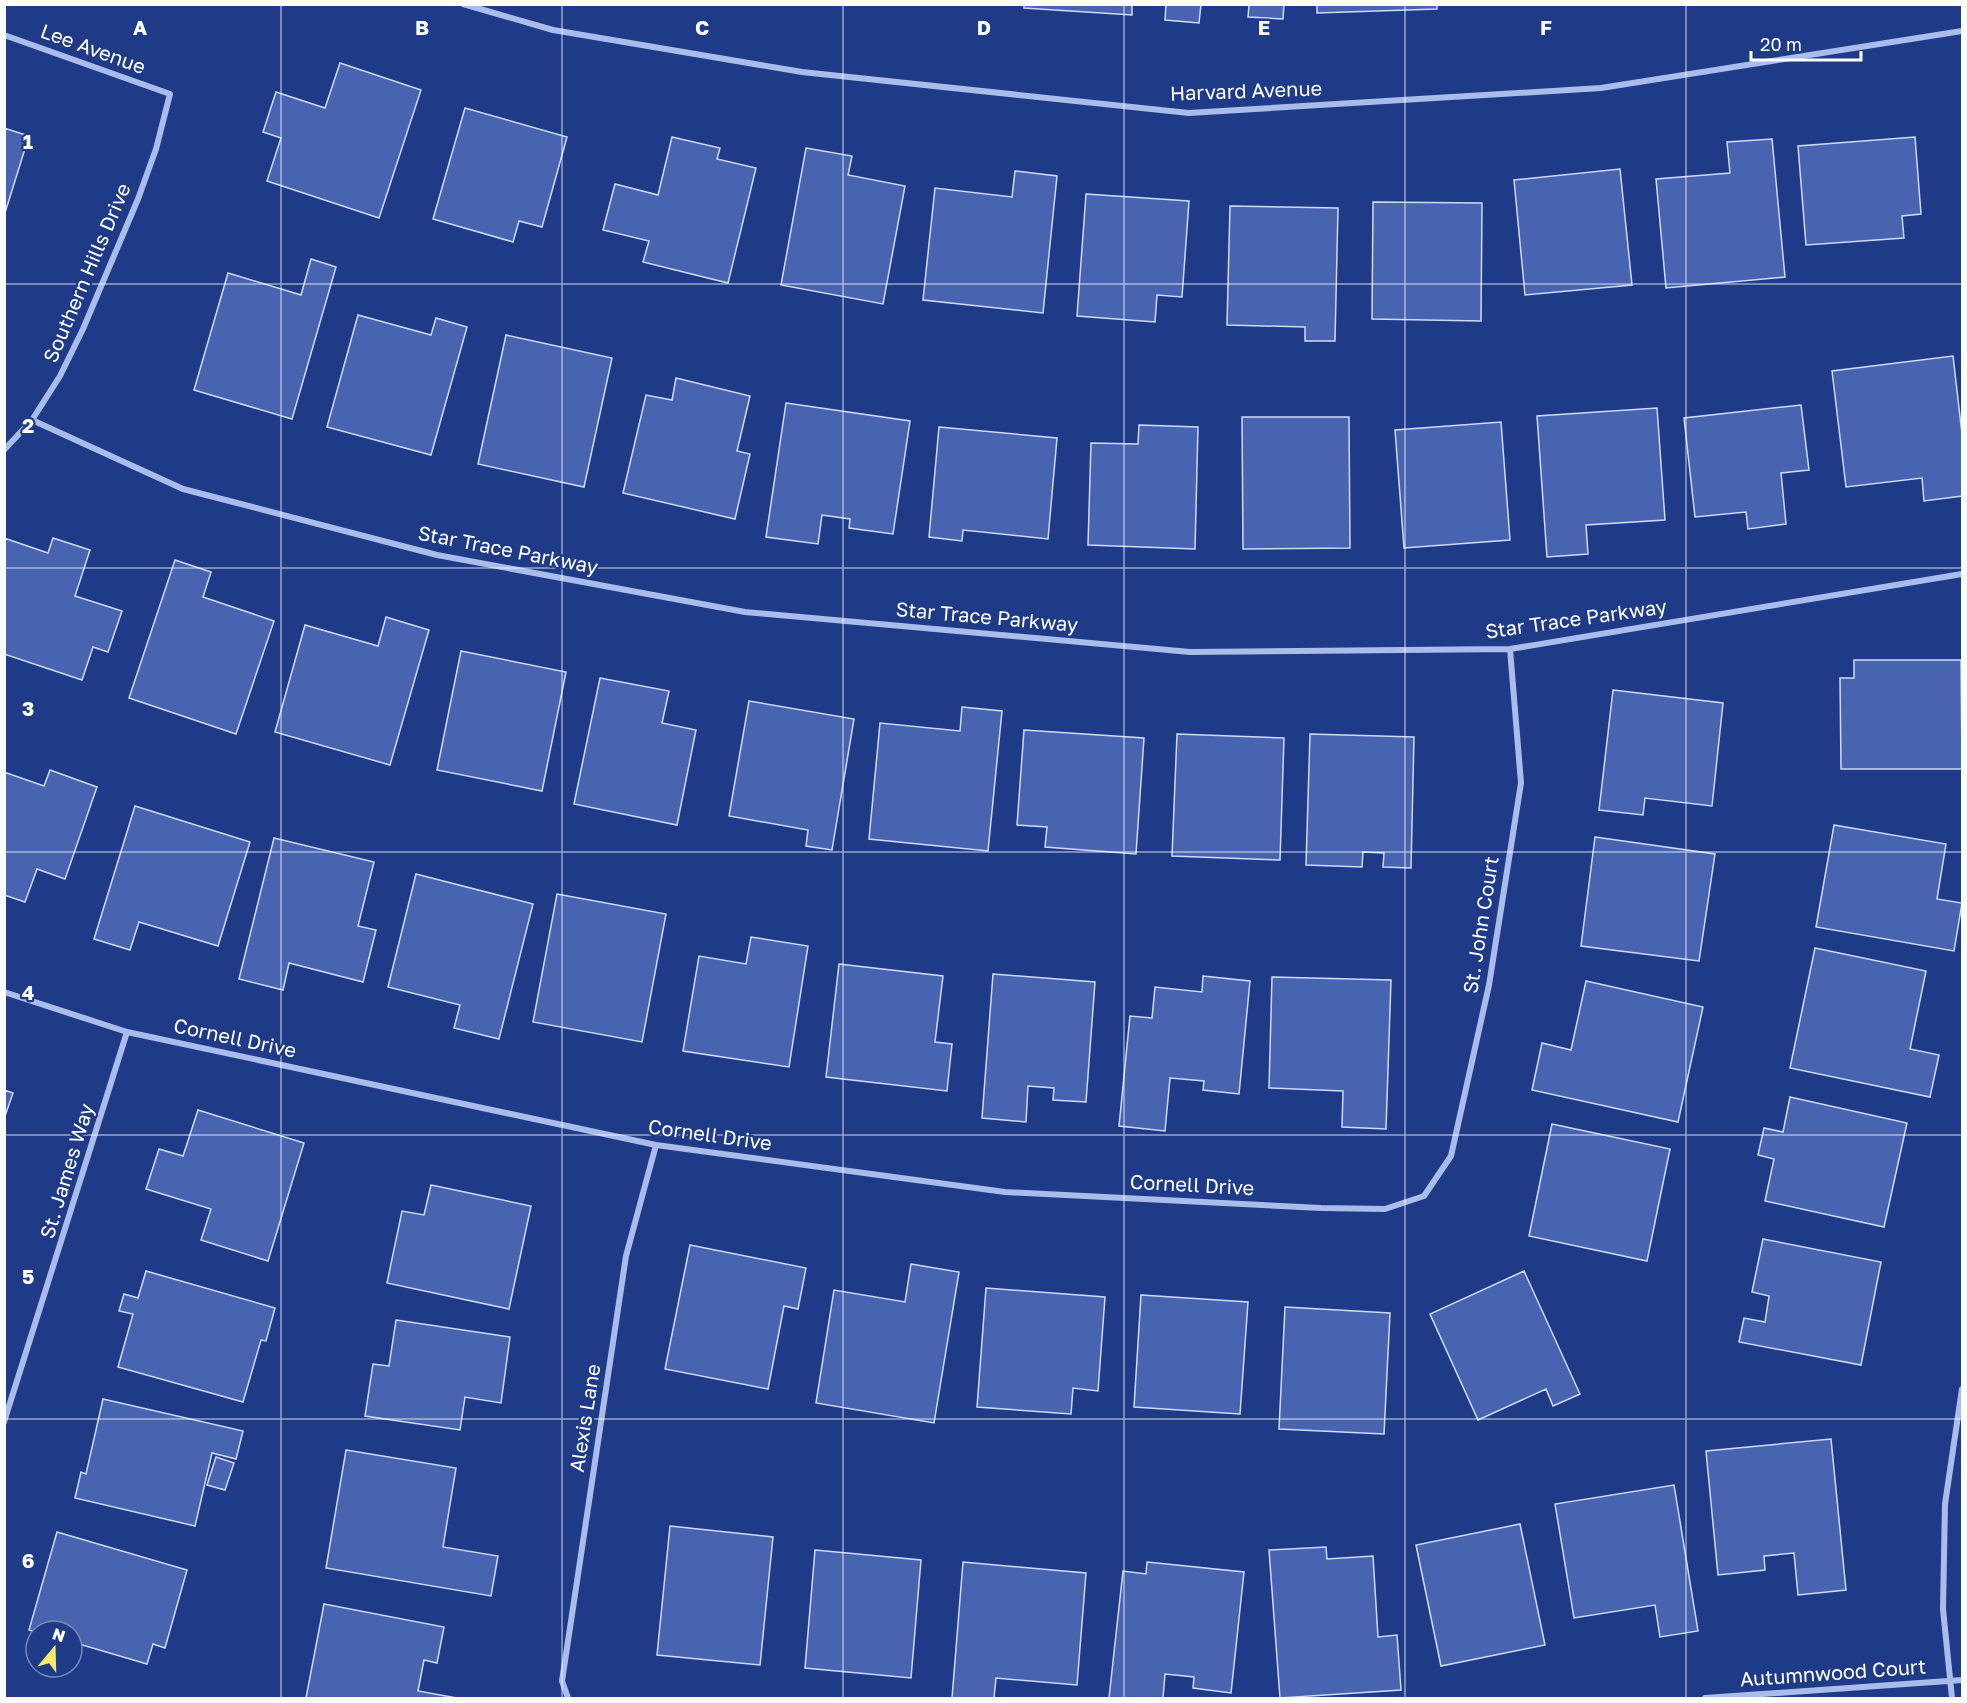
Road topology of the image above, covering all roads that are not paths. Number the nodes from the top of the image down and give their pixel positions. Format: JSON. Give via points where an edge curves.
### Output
{"nodes":[{"id":1,"x":463,"y":4,"type":"edge"},
{"id":2,"x":1962,"y":31,"type":"edge"},
{"id":3,"x":4,"y":35,"type":"edge"},
{"id":4,"x":170,"y":94,"type":"joint"},
{"id":5,"x":32,"y":420,"type":"junction"},
{"id":6,"x":4,"y":450,"type":"edge"},
{"id":7,"x":1962,"y":574,"type":"edge"},
{"id":8,"x":1510,"y":650,"type":"junction"},
{"id":9,"x":4,"y":992,"type":"edge"},
{"id":10,"x":127,"y":1032,"type":"junction"},
{"id":11,"x":656,"y":1145,"type":"junction"},
{"id":12,"x":1424,"y":1196,"type":"joint"},
{"id":13,"x":1962,"y":1389,"type":"edge"},
{"id":14,"x":4,"y":1422,"type":"edge"},
{"id":15,"x":1962,"y":1680,"type":"edge"},
{"id":16,"x":1950,"y":1681,"type":"junction"},
{"id":17,"x":568,"y":1698,"type":"edge"},
{"id":18,"x":1705,"y":1698,"type":"edge"},
{"id":19,"x":1952,"y":1698,"type":"edge"}],
"edges":[{"from":1,"to":2,"type":"street","name":"Harvard Avenue","via":[[553,30],[802,72],[1189,113],[1601,88]]},
{"from":3,"to":4,"type":"street","name":"Lee Avenue"},
{"from":4,"to":5,"type":"street","name":"Southern Hills Drive","via":[[156,149],[110,268],[60,376]]},
{"from":5,"to":6,"type":"street","name":"Southern Hills Drive"},
{"from":5,"to":8,"type":"street","name":"Star Trace Parkway","via":[[183,489],[437,555],[746,612],[1190,652]]},
{"from":7,"to":8,"type":"street","name":"Star Trace Parkway"},
{"from":8,"to":12,"type":"street","name":"St. John Court","via":[[1521,783],[1489,985],[1451,1156]]},
{"from":9,"to":10,"type":"street","name":"Cornell Drive"},
{"from":10,"to":11,"type":"street","name":"Cornell Drive"},
{"from":10,"to":14,"type":"street","name":"St. James Way"},
{"from":11,"to":12,"type":"street","name":"Cornell Drive","via":[[1005,1192],[1385,1209]]},
{"from":11,"to":17,"type":"street","name":"Alexis Lane","via":[[626,1256],[562,1681]]},
{"from":13,"to":16,"type":"street","via":[[1945,1504],[1942,1610]]},
{"from":15,"to":16,"type":"street","name":"Autumnwood Court"},
{"from":16,"to":18,"type":"street","name":"Autumnwood Court"},
{"from":16,"to":19,"type":"street"}]}
